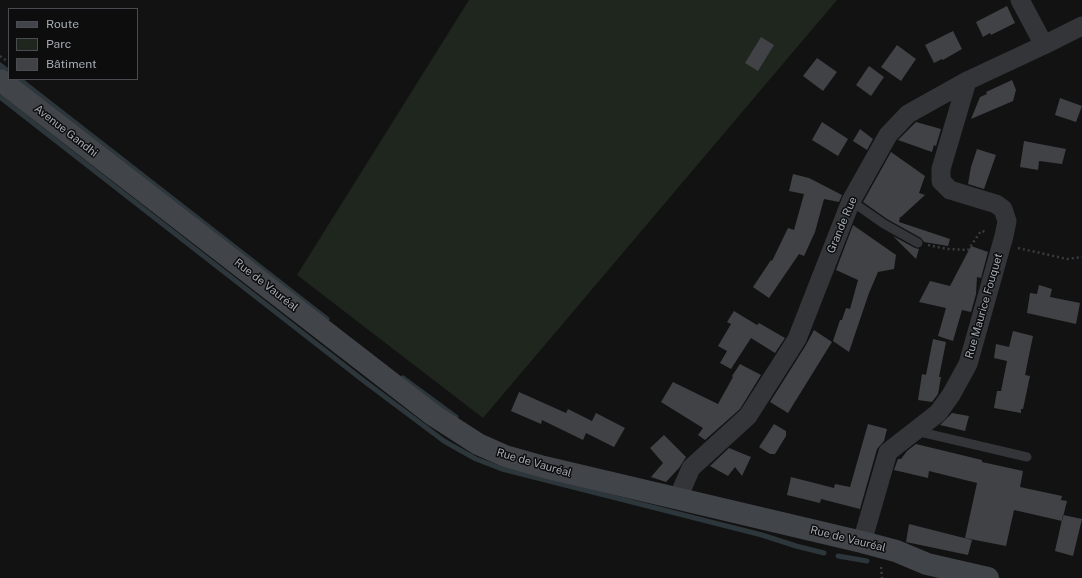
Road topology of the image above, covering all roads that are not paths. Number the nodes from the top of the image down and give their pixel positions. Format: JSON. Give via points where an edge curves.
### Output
{"nodes":[{"id":1,"x":1020,"y":0,"type":"edge"},
{"id":2,"x":1082,"y":26,"type":"edge"},
{"id":3,"x":1044,"y":45,"type":"junction"},
{"id":4,"x":0,"y":80,"type":"edge"},
{"id":5,"x":967,"y":81,"type":"junction"},
{"id":6,"x":132,"y":182,"type":"joint"},
{"id":7,"x":851,"y":201,"type":"junction"},
{"id":8,"x":918,"y":243,"type":"road end"},
{"id":9,"x":915,"y":431,"type":"junction"},
{"id":10,"x":1027,"y":457,"type":"dead end"},
{"id":11,"x":680,"y":500,"type":"junction"},
{"id":12,"x":862,"y":542,"type":"junction"},
{"id":13,"x":988,"y":578,"type":"edge"}],
"edges":[{"from":1,"to":3,"type":"street"},
{"from":2,"to":3,"type":"street","name":"Grande Rue"},
{"from":3,"to":5,"type":"street","name":"Grande Rue"},
{"from":4,"to":6,"type":"main road","name":"Avenue Gandhi"},
{"from":5,"to":7,"type":"street","name":"Grande Rue","via":[[908,114],[888,135]]},
{"from":5,"to":9,"type":"street","name":"Rue Maurice Fouquet","via":[[941,169],[941,181],[950,190],[996,204],[1003,209],[1007,221],[968,364],[938,413]]},
{"from":6,"to":11,"type":"main road","name":"Rue de Vauréal","via":[[466,438],[520,461]]},
{"from":7,"to":8,"type":"lane"},
{"from":7,"to":11,"type":"street","name":"Grande Rue","via":[[797,338],[748,416],[691,468]]},
{"from":9,"to":10,"type":"lane"},
{"from":9,"to":12,"type":"street","name":"Rue Maurice Fouquet","via":[[888,452]]},
{"from":11,"to":12,"type":"main road","name":"Rue de Vauréal"},
{"from":12,"to":13,"type":"main road","name":"Rue de Vauréal","via":[[896,551],[927,564]]}]}
